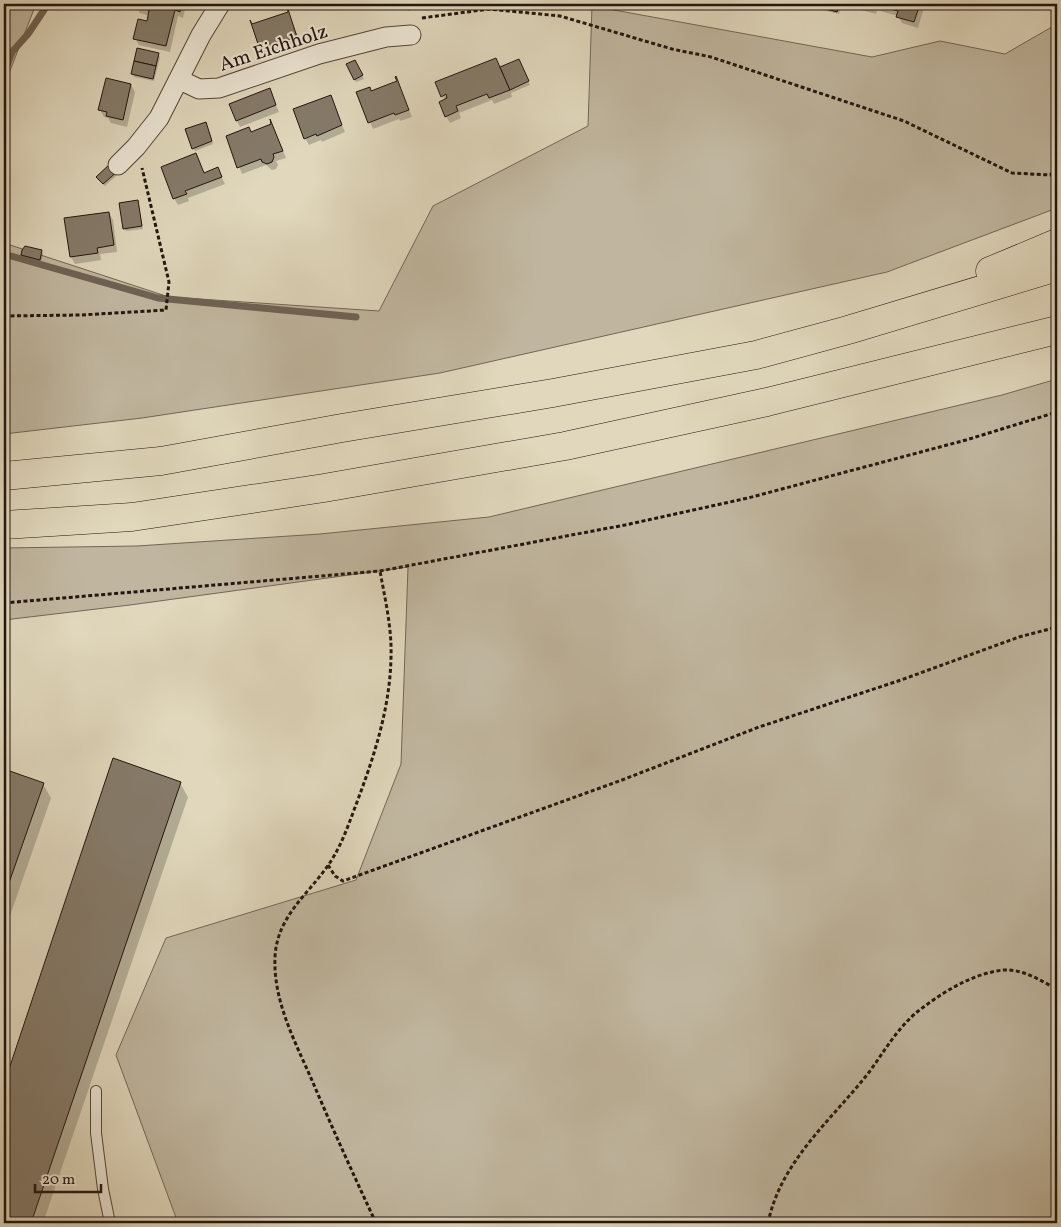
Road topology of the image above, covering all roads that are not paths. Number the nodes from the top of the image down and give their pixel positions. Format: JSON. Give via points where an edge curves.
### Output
{"nodes":[{"id":1,"x":220,"y":4,"type":"edge"},
{"id":2,"x":404,"y":36,"type":"road end"},
{"id":3,"x":180,"y":80,"type":"junction"},
{"id":4,"x":118,"y":165,"type":"dead end"},
{"id":5,"x":1057,"y":243,"type":"edge"},
{"id":6,"x":1057,"y":266,"type":"edge"},
{"id":7,"x":1057,"y":321,"type":"edge"},
{"id":8,"x":848,"y":330,"type":"junction"},
{"id":9,"x":1057,"y":330,"type":"edge"},
{"id":10,"x":974,"y":349,"type":"junction"},
{"id":11,"x":4,"y":476,"type":"edge"},
{"id":12,"x":4,"y":525,"type":"edge"},
{"id":13,"x":96,"y":1091,"type":"dead end"},
{"id":14,"x":110,"y":1223,"type":"edge"}],
"edges":[{"from":1,"to":3,"type":"street","via":[[200,35]]},
{"from":2,"to":3,"type":"street","name":"Am Eichholz","via":[[386,37],[319,54],[219,88],[199,89]]},
{"from":3,"to":4,"type":"street","via":[[159,118]]},
{"from":5,"to":8,"type":"highway"},
{"from":6,"to":8,"type":"highway"},
{"from":7,"to":10,"type":"highway"},
{"from":8,"to":11,"type":"highway","via":[[747,356],[160,461]]},
{"from":9,"to":10,"type":"highway"},
{"from":10,"to":12,"type":"highway","via":[[767,402],[556,448],[132,517]]},
{"from":13,"to":14,"type":"lane","via":[[96,1133]]}]}
